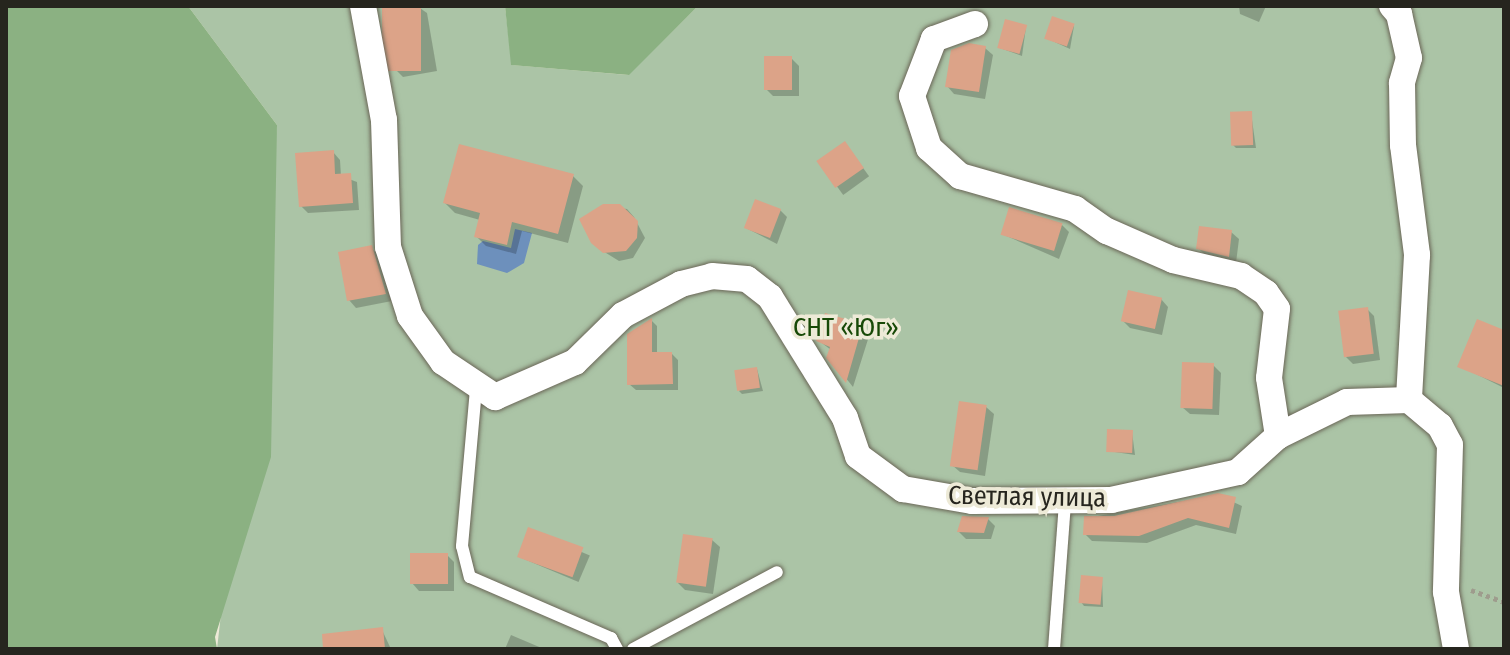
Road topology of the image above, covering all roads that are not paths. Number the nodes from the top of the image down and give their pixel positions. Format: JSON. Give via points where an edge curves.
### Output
{"nodes":[{"id":1,"x":363,"y":6,"type":"edge"},
{"id":2,"x":1392,"y":6,"type":"edge"},
{"id":3,"x":975,"y":24,"type":"dead end"},
{"id":4,"x":476,"y":389,"type":"junction"},
{"id":5,"x":1409,"y":400,"type":"junction"},
{"id":6,"x":1278,"y":436,"type":"junction"},
{"id":7,"x":1065,"y":502,"type":"junction"},
{"id":8,"x":777,"y":572,"type":"dead end"},
{"id":9,"x":617,"y":649,"type":"edge"},
{"id":10,"x":633,"y":649,"type":"edge"},
{"id":11,"x":1054,"y":649,"type":"edge"},
{"id":12,"x":1456,"y":649,"type":"edge"}],
"edges":[{"from":1,"to":4,"type":"street","via":[[384,120],[388,247],[410,316],[443,362]]},
{"from":2,"to":5,"type":"street","via":[[1399,14],[1409,58],[1402,83],[1403,145],[1417,255]]},
{"from":3,"to":6,"type":"street","via":[[934,39],[912,96],[929,148],[960,176],[1075,209],[1107,231],[1173,260],[1241,276],[1266,293],[1277,309],[1269,378]]},
{"from":4,"to":7,"type":"street","name":"Светлая улица","via":[[495,397],[575,362],[623,315],[681,284],[712,276],[747,279],[770,297],[805,347],[845,418],[858,456],[903,489],[972,501]]},
{"from":4,"to":9,"type":"lane","via":[[462,546],[470,577],[611,638]]},
{"from":5,"to":6,"type":"street","name":"Светлая улица","via":[[1347,402]]},
{"from":5,"to":12,"type":"street","via":[[1440,426],[1450,445],[1446,592]]},
{"from":6,"to":7,"type":"street","name":"Светлая улица","via":[[1238,472],[1111,500]]},
{"from":7,"to":11,"type":"lane"},
{"from":8,"to":10,"type":"lane"}]}
